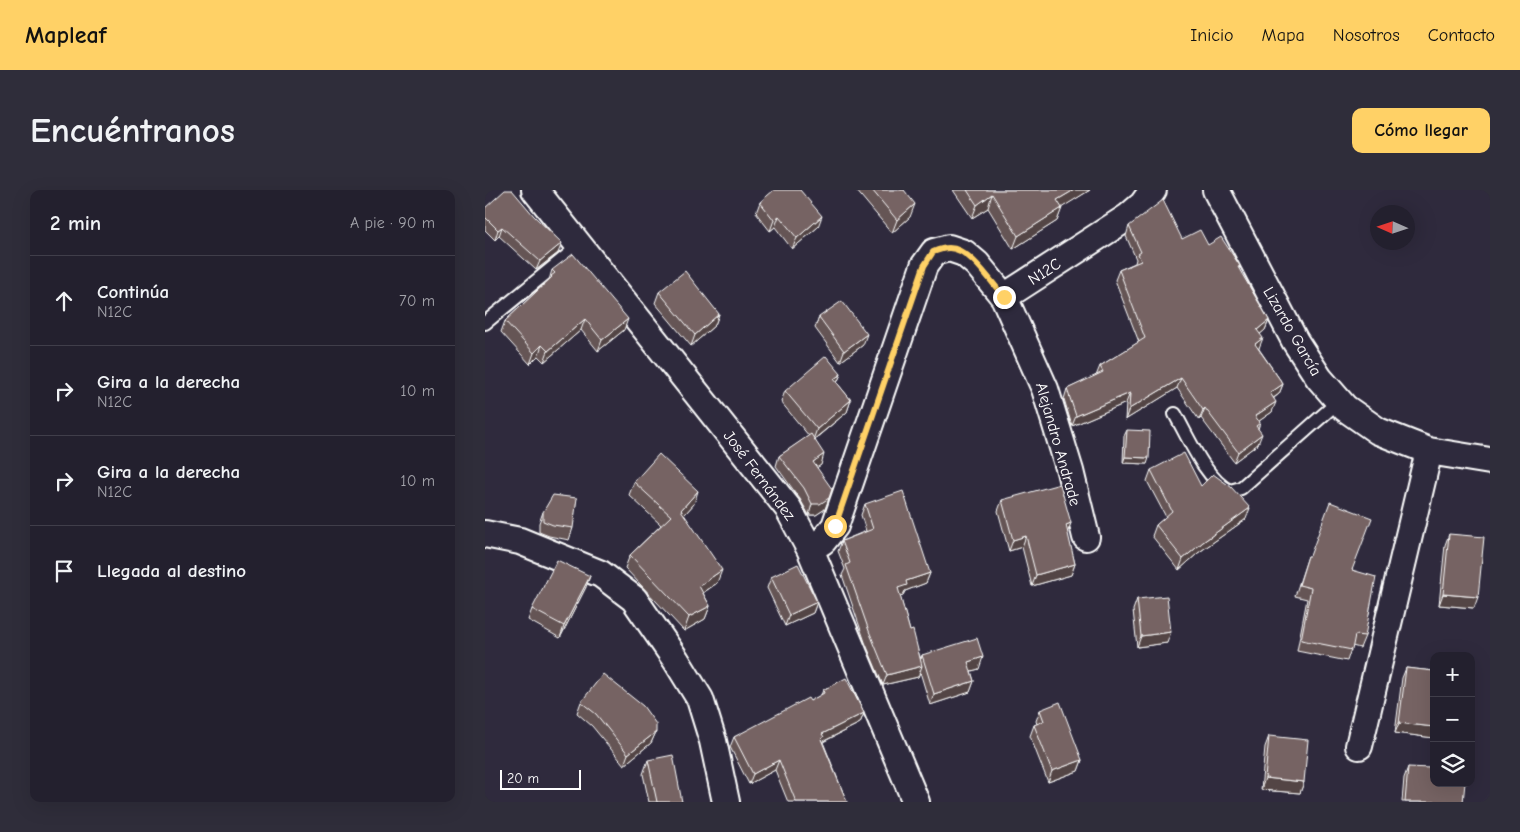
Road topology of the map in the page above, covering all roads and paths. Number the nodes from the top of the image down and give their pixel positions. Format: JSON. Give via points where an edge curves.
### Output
{"nodes":[{"id":1,"x":535,"y":190,"type":"edge"},
{"id":2,"x":1153,"y":190,"type":"edge"},
{"id":3,"x":1216,"y":190,"type":"edge"},
{"id":4,"x":579,"y":246,"type":"junction"},
{"id":5,"x":1004,"y":297,"type":"junction"},
{"id":6,"x":485,"y":323,"type":"edge"},
{"id":7,"x":1339,"y":401,"type":"junction"},
{"id":8,"x":1175,"y":414,"type":"dead end"},
{"id":9,"x":1429,"y":451,"type":"junction"},
{"id":10,"x":1490,"y":461,"type":"edge"},
{"id":11,"x":485,"y":534,"type":"edge"},
{"id":12,"x":1086,"y":537,"type":"dead end"},
{"id":13,"x":810,"y":549,"type":"junction"},
{"id":14,"x":1359,"y":746,"type":"dead end"},
{"id":15,"x":727,"y":802,"type":"edge"},
{"id":16,"x":916,"y":802,"type":"edge"}],
"edges":[{"from":1,"to":4,"type":"street","name":"José Fernández"},
{"from":2,"to":5,"type":"street","name":"N12C","via":[[1128,217]]},
{"from":3,"to":7,"type":"street","name":"Lizardo García","via":[[1295,341],[1319,378]]},
{"from":4,"to":6,"type":"lane"},
{"from":4,"to":13,"type":"street","name":"José Fernández","via":[[788,508]]},
{"from":5,"to":12,"type":"street","name":"Alejandro Andrade","via":[[1045,389]]},
{"from":5,"to":13,"type":"street","via":[[964,253],[949,248],[933,252],[924,266],[835,526],[823,541]]},
{"from":7,"to":8,"type":"lane","via":[[1241,488],[1230,491],[1221,487],[1203,463]]},
{"from":7,"to":9,"type":"street","name":"Lizardo García","via":[[1378,431]]},
{"from":9,"to":10,"type":"street","name":"Lizardo García"},
{"from":9,"to":14,"type":"street"},
{"from":11,"to":15,"type":"street","via":[[520,541],[601,574],[634,598],[700,699]]},
{"from":13,"to":16,"type":"street","name":"José Fernández"}]}
